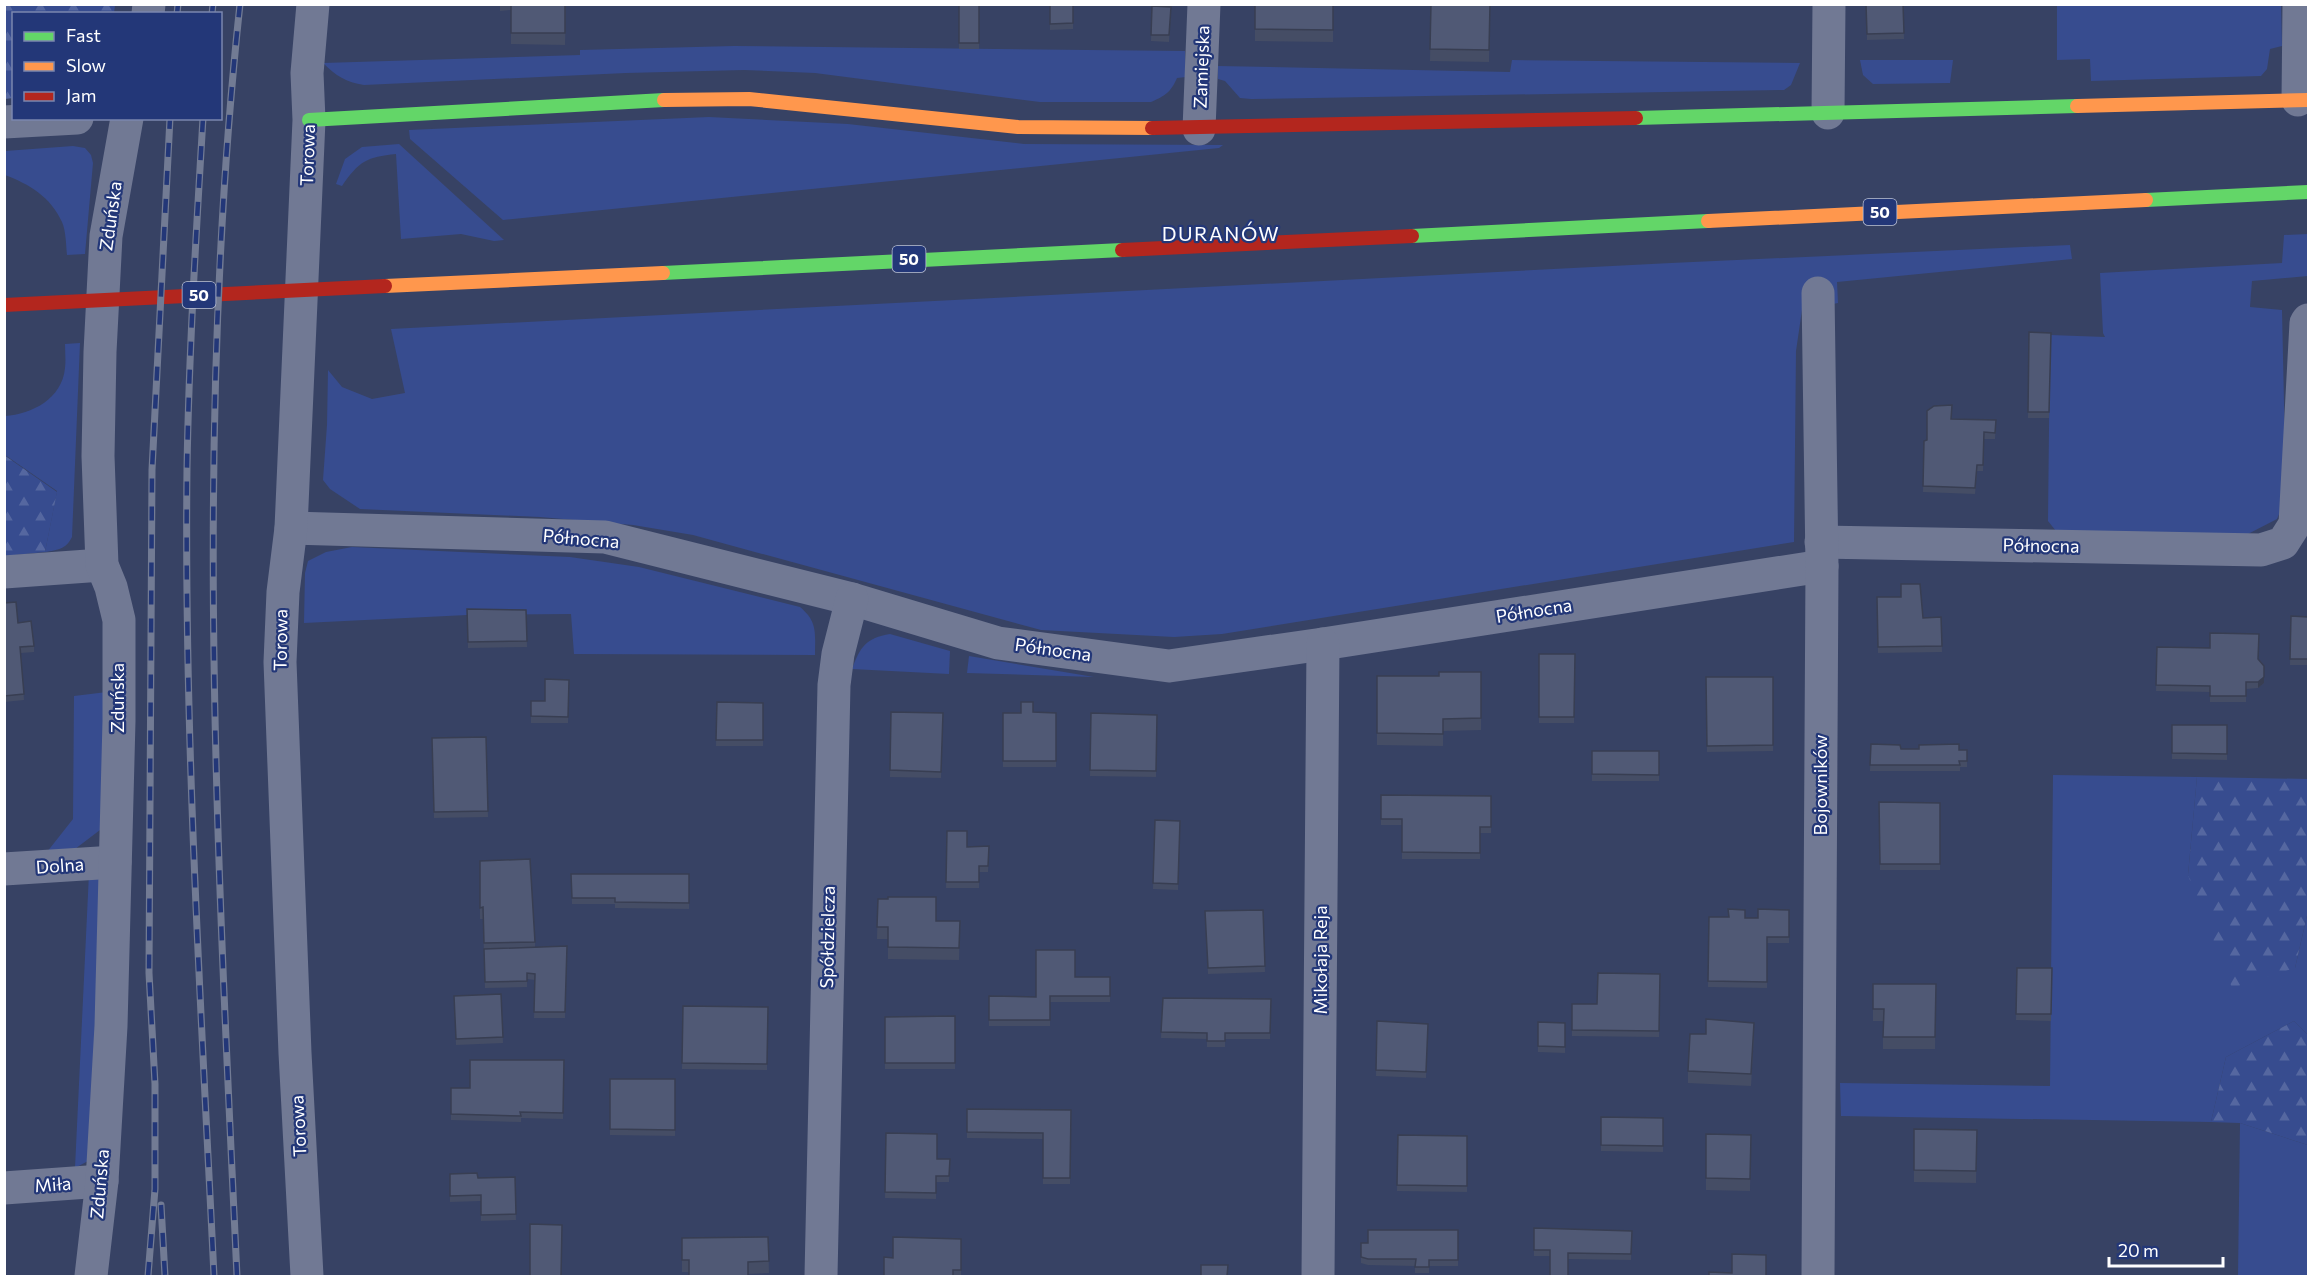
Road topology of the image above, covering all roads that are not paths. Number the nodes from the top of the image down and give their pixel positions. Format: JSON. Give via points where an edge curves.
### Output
{"nodes":[{"id":1,"x":313,"y":4,"type":"edge"},
{"id":2,"x":1204,"y":4,"type":"edge"},
{"id":3,"x":1829,"y":4,"type":"edge"},
{"id":4,"x":2299,"y":4,"type":"edge"},
{"id":5,"x":2303,"y":100,"type":"edge"},
{"id":6,"x":1828,"y":113,"type":"junction"},
{"id":7,"x":40,"y":120,"type":"edge"},
{"id":8,"x":110,"y":120,"type":"edge"},
{"id":9,"x":309,"y":120,"type":"junction"},
{"id":10,"x":126,"y":121,"type":"edge"},
{"id":11,"x":4,"y":122,"type":"edge"},
{"id":12,"x":1199,"y":129,"type":"junction"},
{"id":13,"x":2308,"y":192,"type":"edge"},
{"id":14,"x":1818,"y":293,"type":"dead end"},
{"id":15,"x":4,"y":305,"type":"edge"},
{"id":16,"x":2308,"y":320,"type":"edge"},
{"id":17,"x":291,"y":528,"type":"junction"},
{"id":18,"x":1821,"y":554,"type":"junction"},
{"id":19,"x":102,"y":565,"type":"junction"},
{"id":20,"x":4,"y":572,"type":"edge"},
{"id":21,"x":852,"y":599,"type":"junction"},
{"id":22,"x":1323,"y":644,"type":"junction"},
{"id":23,"x":115,"y":862,"type":"junction"},
{"id":24,"x":4,"y":869,"type":"edge"},
{"id":25,"x":102,"y":1181,"type":"junction"},
{"id":26,"x":4,"y":1188,"type":"edge"},
{"id":27,"x":91,"y":1276,"type":"edge"},
{"id":28,"x":307,"y":1276,"type":"edge"},
{"id":29,"x":821,"y":1276,"type":"edge"},
{"id":30,"x":1318,"y":1276,"type":"edge"},
{"id":31,"x":1818,"y":1276,"type":"edge"}],
"edges":[{"from":1,"to":9,"type":"street","name":"Torowa","via":[[307,73]]},
{"from":2,"to":12,"type":"street","name":"Zamiejska"},
{"from":3,"to":6,"type":"street"},
{"from":4,"to":5,"type":"street"},
{"from":5,"to":6,"type":"main road"},
{"from":6,"to":12,"type":"main road"},
{"from":7,"to":11,"type":"street"},
{"from":8,"to":10,"type":"street"},
{"from":9,"to":12,"type":"main road","via":[[690,98],[806,104],[1018,128]]},
{"from":9,"to":17,"type":"street","name":"Torowa"},
{"from":10,"to":19,"type":"street","name":"Zduńska","via":[[106,236],[98,456]]},
{"from":13,"to":15,"type":"main road","number":"50"},
{"from":14,"to":18,"type":"street","name":"Bojowników"},
{"from":16,"to":18,"type":"street","name":"Północna","via":[[2295,524],[2283,543],[2261,550]]},
{"from":17,"to":21,"type":"street","name":"Północna","via":[[605,537]]},
{"from":17,"to":28,"type":"street","name":"Torowa","via":[[280,662]]},
{"from":18,"to":22,"type":"street","name":"Północna"},
{"from":18,"to":31,"type":"street","name":"Bojowników"},
{"from":19,"to":20,"type":"street"},
{"from":19,"to":23,"type":"street","name":"Zduńska","via":[[119,620]]},
{"from":21,"to":22,"type":"street","name":"Północna","via":[[998,643],[1169,666]]},
{"from":21,"to":29,"type":"street","name":"Spółdzielcza","via":[[834,685]]},
{"from":22,"to":30,"type":"street","name":"Mikołaja Reja"},
{"from":23,"to":24,"type":"street","name":"Dolna"},
{"from":23,"to":25,"type":"street","name":"Zduńska"},
{"from":25,"to":26,"type":"street","name":"Miła"},
{"from":25,"to":27,"type":"street","name":"Zduńska"}]}
